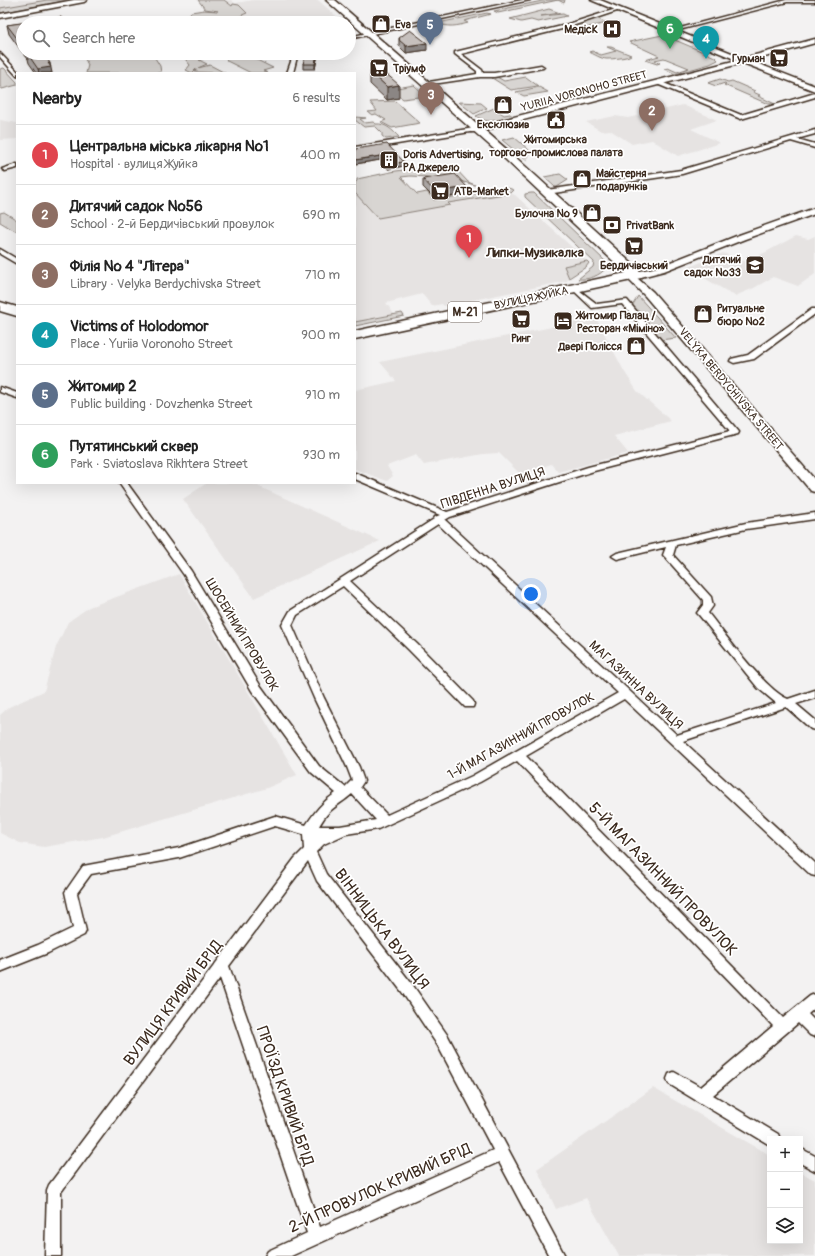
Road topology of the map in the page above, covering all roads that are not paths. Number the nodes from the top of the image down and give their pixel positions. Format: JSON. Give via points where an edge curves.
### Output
{"nodes":[{"id":1,"x":84,"y":0,"type":"edge"},
{"id":2,"x":327,"y":0,"type":"edge"},
{"id":3,"x":330,"y":0,"type":"edge"},
{"id":4,"x":528,"y":0,"type":"edge"},
{"id":5,"x":594,"y":0,"type":"edge"},
{"id":6,"x":815,"y":1,"type":"edge"},
{"id":7,"x":618,"y":10,"type":"junction"},
{"id":8,"x":0,"y":16,"type":"edge"},
{"id":9,"x":346,"y":16,"type":"edge"},
{"id":10,"x":348,"y":16,"type":"edge"},
{"id":11,"x":356,"y":23,"type":"edge"},
{"id":12,"x":356,"y":24,"type":"edge"},
{"id":13,"x":671,"y":31,"type":"junction"},
{"id":14,"x":368,"y":34,"type":"junction"},
{"id":15,"x":356,"y":37,"type":"edge"},
{"id":16,"x":815,"y":40,"type":"edge"},
{"id":17,"x":0,"y":54,"type":"edge"},
{"id":18,"x":294,"y":60,"type":"edge"},
{"id":19,"x":743,"y":60,"type":"junction"},
{"id":20,"x":541,"y":67,"type":"dead end"},
{"id":21,"x":290,"y":72,"type":"edge"},
{"id":22,"x":16,"y":73,"type":"edge"},
{"id":23,"x":480,"y":75,"type":"junction"},
{"id":24,"x":426,"y":83,"type":"junction"},
{"id":25,"x":659,"y":83,"type":"junction"},
{"id":26,"x":815,"y":89,"type":"edge"},
{"id":27,"x":815,"y":95,"type":"edge"},
{"id":28,"x":476,"y":130,"type":"junction"},
{"id":29,"x":815,"y":132,"type":"edge"},
{"id":30,"x":793,"y":140,"type":"junction"},
{"id":31,"x":815,"y":146,"type":"edge"},
{"id":32,"x":356,"y":149,"type":"edge"},
{"id":33,"x":16,"y":166,"type":"edge"},
{"id":34,"x":5,"y":169,"type":"dead end"},
{"id":35,"x":547,"y":192,"type":"junction"},
{"id":36,"x":815,"y":211,"type":"edge"},
{"id":37,"x":0,"y":251,"type":"edge"},
{"id":38,"x":16,"y":261,"type":"edge"},
{"id":39,"x":633,"y":276,"type":"junction"},
{"id":40,"x":575,"y":289,"type":"junction"},
{"id":41,"x":0,"y":306,"type":"edge"},
{"id":42,"x":815,"y":311,"type":"edge"},
{"id":43,"x":16,"y":312,"type":"edge"},
{"id":44,"x":356,"y":335,"type":"edge"},
{"id":45,"x":734,"y":361,"type":"dead end"},
{"id":46,"x":0,"y":389,"type":"edge"},
{"id":47,"x":16,"y":396,"type":"edge"},
{"id":48,"x":356,"y":476,"type":"edge"},
{"id":49,"x":815,"y":480,"type":"edge"},
{"id":50,"x":124,"y":484,"type":"edge"},
{"id":51,"x":815,"y":488,"type":"edge"},
{"id":52,"x":815,"y":516,"type":"edge"},
{"id":53,"x":443,"y":517,"type":"junction"},
{"id":54,"x":672,"y":543,"type":"junction"},
{"id":55,"x":617,"y":556,"type":"dead end"},
{"id":56,"x":344,"y":581,"type":"junction"},
{"id":57,"x":625,"y":694,"type":"junction"},
{"id":58,"x":815,"y":694,"type":"edge"},
{"id":59,"x":788,"y":703,"type":"junction"},
{"id":60,"x":469,"y":704,"type":"dead end"},
{"id":61,"x":815,"y":726,"type":"edge"},
{"id":62,"x":675,"y":740,"type":"junction"},
{"id":63,"x":518,"y":755,"type":"junction"},
{"id":64,"x":349,"y":791,"type":"junction"},
{"id":65,"x":385,"y":821,"type":"junction"},
{"id":66,"x":344,"y":829,"type":"junction"},
{"id":67,"x":309,"y":832,"type":"junction"},
{"id":68,"x":310,"y":851,"type":"junction"},
{"id":69,"x":815,"y":871,"type":"edge"},
{"id":70,"x":0,"y":966,"type":"edge"},
{"id":71,"x":222,"y":966,"type":"junction"},
{"id":72,"x":815,"y":1000,"type":"edge"},
{"id":73,"x":799,"y":1014,"type":"junction"},
{"id":74,"x":783,"y":1027,"type":"junction"},
{"id":75,"x":815,"y":1031,"type":"edge"},
{"id":76,"x":674,"y":1079,"type":"dead end"},
{"id":77,"x":701,"y":1096,"type":"junction"},
{"id":78,"x":768,"y":1136,"type":"edge"},
{"id":79,"x":502,"y":1153,"type":"junction"},
{"id":80,"x":803,"y":1157,"type":"edge"},
{"id":81,"x":815,"y":1164,"type":"edge"},
{"id":82,"x":316,"y":1237,"type":"junction"},
{"id":83,"x":53,"y":1256,"type":"edge"},
{"id":84,"x":273,"y":1256,"type":"edge"},
{"id":85,"x":558,"y":1256,"type":"edge"}],
"edges":[{"from":1,"to":8,"type":"main road"},
{"from":2,"to":9,"type":"highway","name":"VELYKA BERDYCHIVSKA STREET"},
{"from":3,"to":10,"type":"highway"},
{"from":4,"to":14,"type":"street"},
{"from":5,"to":7,"type":"main road"},
{"from":6,"to":13,"type":"street","via":[[784,2]]},
{"from":7,"to":13,"type":"main road"},
{"from":7,"to":23,"type":"street","via":[[564,27],[458,53],[480,71]]},
{"from":11,"to":14,"type":"highway"},
{"from":12,"to":14,"type":"highway","name":"VELYKA BERDYCHIVSKA STREET"},
{"from":13,"to":19,"type":"main road"},
{"from":14,"to":15,"type":"street"},
{"from":14,"to":24,"type":"highway"},
{"from":14,"to":28,"type":"highway","name":"VELYKA BERDYCHIVSKA STREET"},
{"from":16,"to":19,"type":"main road","name":"YURIIA VORONOHO STREET"},
{"from":17,"to":22,"type":"street"},
{"from":18,"to":21,"type":"street"},
{"from":19,"to":25,"type":"main road","name":"YURIIA VORONOHO STREET"},
{"from":19,"to":26,"type":"main road"},
{"from":20,"to":23,"type":"street"},
{"from":23,"to":24,"type":"street"},
{"from":24,"to":28,"type":"highway"},
{"from":25,"to":27,"type":"street","via":[[741,118]]},
{"from":25,"to":28,"type":"main road","name":"YURIIA VORONOHO STREET"},
{"from":28,"to":32,"type":"street","name":"YURIIA VORONOHO STREET"},
{"from":28,"to":35,"type":"highway"},
{"from":28,"to":39,"type":"highway","name":"VELYKA BERDYCHIVSKA STREET"},
{"from":29,"to":30,"type":"street"},
{"from":30,"to":31,"type":"street"},
{"from":30,"to":35,"type":"street","via":[[682,172]]},
{"from":33,"to":34,"type":"street"},
{"from":35,"to":39,"type":"highway"},
{"from":36,"to":39,"type":"main road","via":[[661,269]]},
{"from":37,"to":38,"type":"street"},
{"from":39,"to":40,"type":"highway","name":"ВУЛИЦЯ ЖУЙКА","number":"М-21"},
{"from":39,"to":49,"type":"main road","via":[[670,311]]},
{"from":39,"to":51,"type":"main road","name":"VELYKA BERDYCHIVSKA STREET"},
{"from":40,"to":44,"type":"highway","name":"ВУЛИЦЯ ЖУЙКА","number":"М-21"},
{"from":40,"to":53,"type":"street","name":"ПІВДЕННА ВУЛИЦЯ","via":[[595,306],[624,302],[735,432],[592,469]]},
{"from":41,"to":43,"type":"highway"},
{"from":42,"to":45,"type":"street","via":[[751,357]]},
{"from":46,"to":47,"type":"street"},
{"from":48,"to":53,"type":"street","name":"МАГАЗИННА ВУЛИЦЯ"},
{"from":50,"to":64,"type":"street","name":"ШОСЕЙНИЙ ПРОВУЛОК","via":[[188,573],[256,688],[315,769]]},
{"from":52,"to":54,"type":"street","via":[[746,526]]},
{"from":53,"to":56,"type":"street","name":"ПІВДЕННА ВУЛИЦЯ"},
{"from":53,"to":57,"type":"street","name":"МАГАЗИННА ВУЛИЦЯ"},
{"from":54,"to":55,"type":"street"},
{"from":54,"to":59,"type":"street","via":[[668,555],[708,599],[708,606],[702,613],[762,685],[780,700]]},
{"from":56,"to":60,"type":"street"},
{"from":56,"to":64,"type":"street","name":"ПІВДЕННА ВУЛИЦЯ","via":[[293,613],[287,625],[353,767],[358,781]]},
{"from":57,"to":62,"type":"street","name":"МАГАЗИННА ВУЛИЦЯ"},
{"from":57,"to":63,"type":"street","name":"1-Й МАГАЗИННИЙ ПРОВУЛОК"},
{"from":58,"to":59,"type":"street"},
{"from":59,"to":61,"type":"street"},
{"from":59,"to":62,"type":"street"},
{"from":62,"to":69,"type":"street","name":"МАГАЗИННА ВУЛИЦЯ"},
{"from":63,"to":65,"type":"street","name":"1-Й МАГАЗИННИЙ ПРОВУЛОК","via":[[476,779]]},
{"from":63,"to":74,"type":"street","name":"5-Й МАГАЗИННИЙ ПРОВУЛОК"},
{"from":64,"to":65,"type":"street","name":"ШОСЕЙНИЙ ПРОВУЛОК"},
{"from":64,"to":67,"type":"street","via":[[321,812]]},
{"from":65,"to":66,"type":"street","name":"ВУЛИЦЯ КРИВИЙ БРІД","via":[[374,826]]},
{"from":66,"to":67,"type":"street"},
{"from":66,"to":68,"type":"street","name":"ВУЛИЦЯ КРИВИЙ БРІД","via":[[320,841]]},
{"from":67,"to":68,"type":"street","name":"ВІННИЦЬКА ВУЛИЦЯ"},
{"from":67,"to":70,"type":"street","via":[[275,821],[179,853],[87,870],[72,892],[80,931]]},
{"from":68,"to":71,"type":"street","name":"ВУЛИЦЯ КРИВИЙ БРІД","via":[[299,862]]},
{"from":68,"to":79,"type":"street","name":"ВІННИЦЬКА ВУЛИЦЯ","via":[[321,878],[403,982],[443,1041]]},
{"from":71,"to":82,"type":"street","name":"ПРОЇЗД КРИВИЙ БРІД"},
{"from":71,"to":83,"type":"street","name":"ВУЛИЦЯ КРИВИЙ БРІД","via":[[54,1190]]},
{"from":72,"to":73,"type":"street"},
{"from":73,"to":74,"type":"street"},
{"from":73,"to":75,"type":"street"},
{"from":74,"to":77,"type":"street"},
{"from":76,"to":77,"type":"street"},
{"from":77,"to":78,"type":"street"},
{"from":79,"to":82,"type":"street","name":"2-Й ПРОВУЛОК КРИВИЙ БРІД"},
{"from":79,"to":85,"type":"street","name":"ВІННИЦЬКА ВУЛИЦЯ"},
{"from":80,"to":81,"type":"street"},
{"from":82,"to":84,"type":"street","name":"2-Й ПРОВУЛОК КРИВИЙ БРІД"}]}
